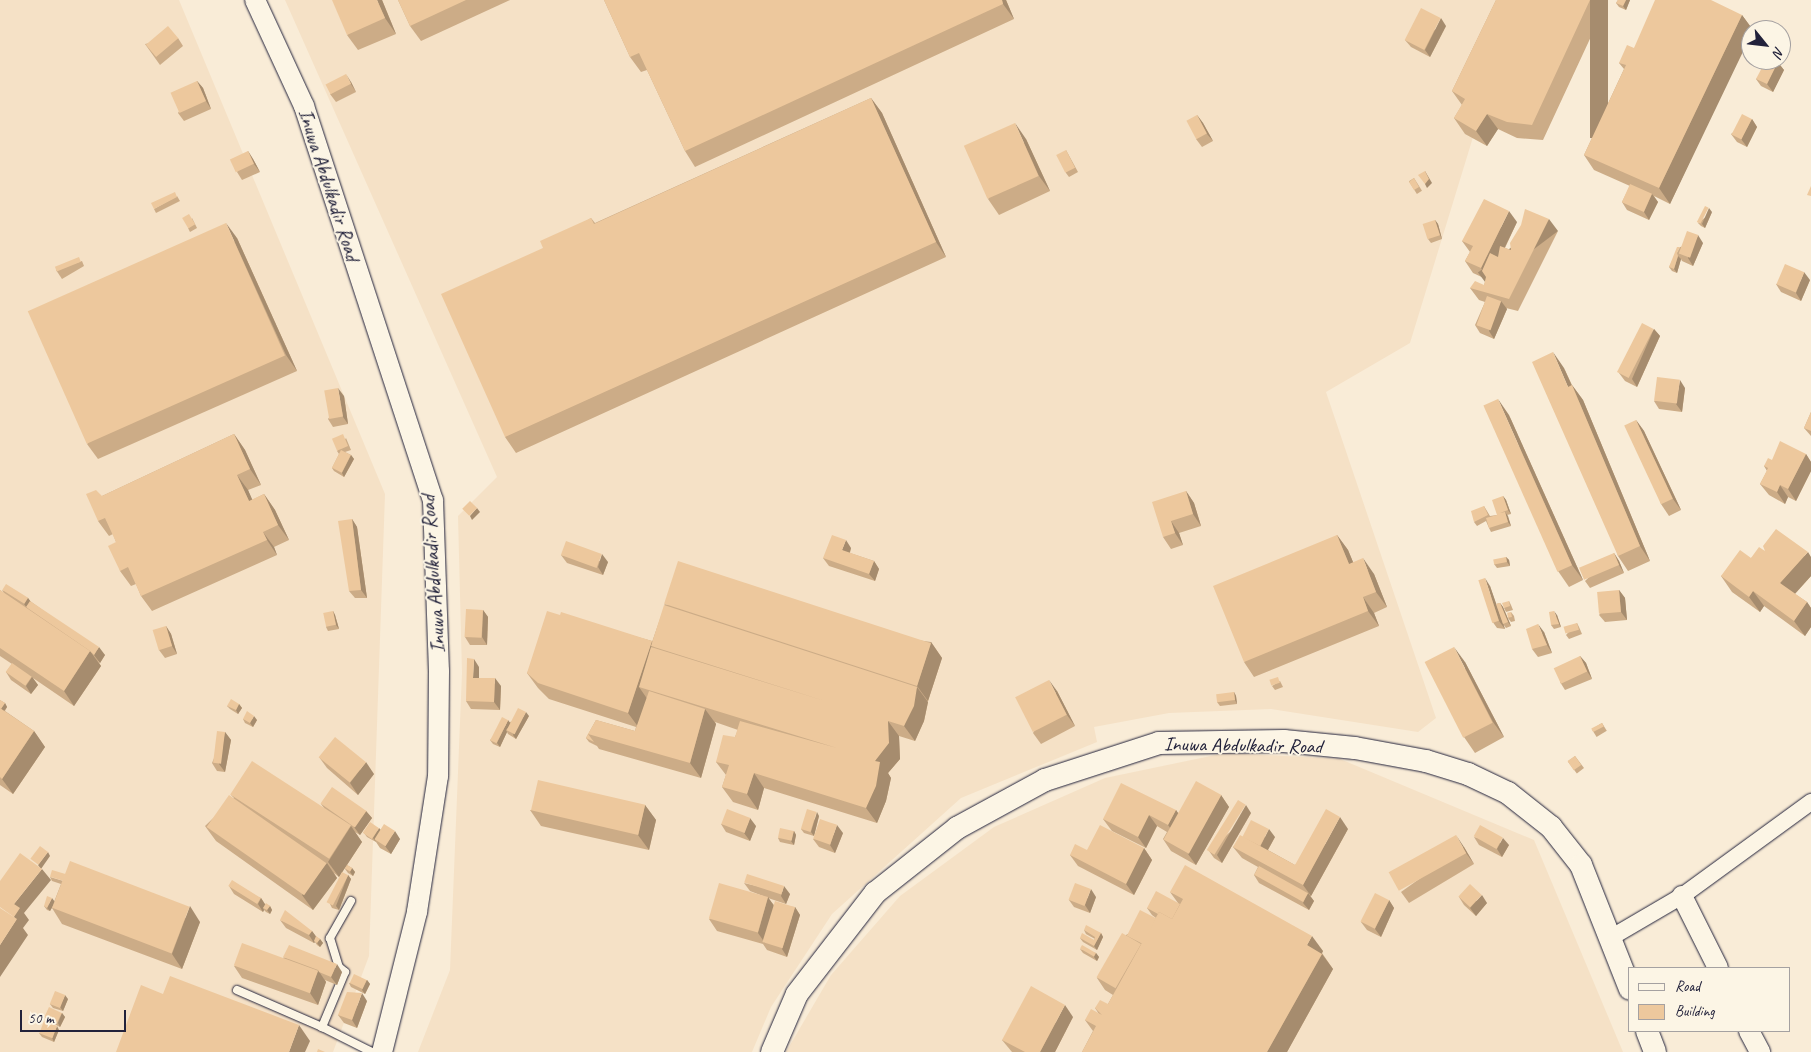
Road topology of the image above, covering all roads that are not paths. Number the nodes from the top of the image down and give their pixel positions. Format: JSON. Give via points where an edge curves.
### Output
{"nodes":[{"id":1,"x":255,"y":0,"type":"edge"},
{"id":2,"x":1811,"y":802,"type":"edge"},
{"id":3,"x":1682,"y":896,"type":"junction"},
{"id":4,"x":350,"y":901,"type":"dead end"},
{"id":5,"x":1610,"y":938,"type":"junction"},
{"id":6,"x":1718,"y":967,"type":"edge"},
{"id":7,"x":1628,"y":984,"type":"edge"},
{"id":8,"x":238,"y":990,"type":"dead end"},
{"id":9,"x":322,"y":1027,"type":"junction"},
{"id":10,"x":1647,"y":1032,"type":"edge"},
{"id":11,"x":1750,"y":1032,"type":"edge"},
{"id":12,"x":372,"y":1052,"type":"edge"},
{"id":13,"x":382,"y":1052,"type":"edge"},
{"id":14,"x":772,"y":1052,"type":"edge"},
{"id":15,"x":1655,"y":1052,"type":"edge"},
{"id":16,"x":1760,"y":1052,"type":"edge"}],
"edges":[{"from":1,"to":13,"type":"street","name":"Inuwa Abdulkadir Road","via":[[304,106],[432,500],[439,671],[438,776],[417,912]]},
{"from":2,"to":3,"type":"street"},
{"from":3,"to":5,"type":"street"},
{"from":3,"to":6,"type":"street"},
{"from":4,"to":9,"type":"lane","via":[[330,938],[339,967],[345,972]]},
{"from":5,"to":7,"type":"main road","name":"Inuwa Abdulkadir Road"},
{"from":5,"to":14,"type":"main road","name":"Inuwa Abdulkadir Road","via":[[1581,865],[1551,827],[1508,793],[1468,774],[1426,761],[1355,748],[1284,741],[1158,743],[1044,780],[957,828],[875,893],[797,994]]},
{"from":8,"to":9,"type":"lane"},
{"from":9,"to":12,"type":"lane"},
{"from":10,"to":15,"type":"main road"},
{"from":11,"to":16,"type":"street"}]}
